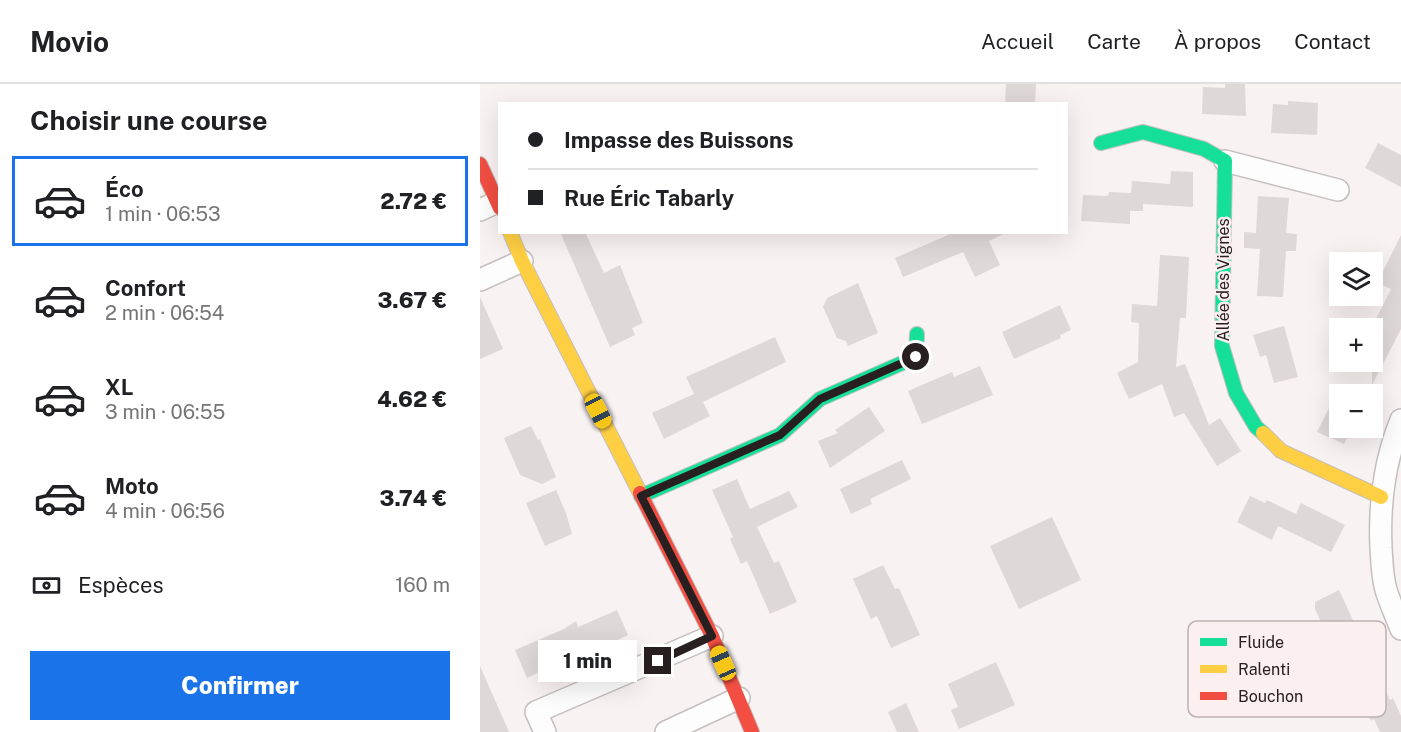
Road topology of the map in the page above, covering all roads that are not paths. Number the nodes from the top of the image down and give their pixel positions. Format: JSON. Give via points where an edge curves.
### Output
{"nodes":[{"id":1,"x":1101,"y":143,"type":"dead end"},
{"id":2,"x":1225,"y":161,"type":"junction"},
{"id":3,"x":480,"y":164,"type":"edge"},
{"id":4,"x":1338,"y":190,"type":"dead end"},
{"id":5,"x":492,"y":207,"type":"edge"},
{"id":6,"x":511,"y":234,"type":"edge"},
{"id":7,"x":522,"y":261,"type":"junction"},
{"id":8,"x":480,"y":280,"type":"edge"},
{"id":9,"x":917,"y":334,"type":"dead end"},
{"id":10,"x":1401,"y":420,"type":"edge"},
{"id":11,"x":641,"y":496,"type":"junction"},
{"id":12,"x":1381,"y":496,"type":"junction"},
{"id":13,"x":1401,"y":629,"type":"edge"},
{"id":14,"x":712,"y":636,"type":"junction"},
{"id":15,"x":739,"y":698,"type":"junction"},
{"id":16,"x":545,"y":732,"type":"edge"},
{"id":17,"x":666,"y":732,"type":"edge"},
{"id":18,"x":752,"y":732,"type":"edge"}],
"edges":[{"from":1,"to":2,"type":"street","via":[[1143,132],[1204,149]]},
{"from":2,"to":4,"type":"street"},
{"from":2,"to":12,"type":"street","name":"Allée des Vignes","via":[[1222,346],[1236,393],[1256,427],[1281,451]]},
{"from":3,"to":5,"type":"street"},
{"from":6,"to":7,"type":"street"},
{"from":7,"to":8,"type":"street"},
{"from":7,"to":11,"type":"street"},
{"from":9,"to":11,"type":"street","via":[[916,357],[820,399],[780,435]]},
{"from":10,"to":12,"type":"street","via":[[1389,452]]},
{"from":11,"to":14,"type":"street"},
{"from":12,"to":13,"type":"street","via":[[1383,575]]},
{"from":14,"to":15,"type":"street"},
{"from":14,"to":16,"type":"street","via":[[536,712]]},
{"from":15,"to":17,"type":"street"},
{"from":15,"to":18,"type":"street"}]}
